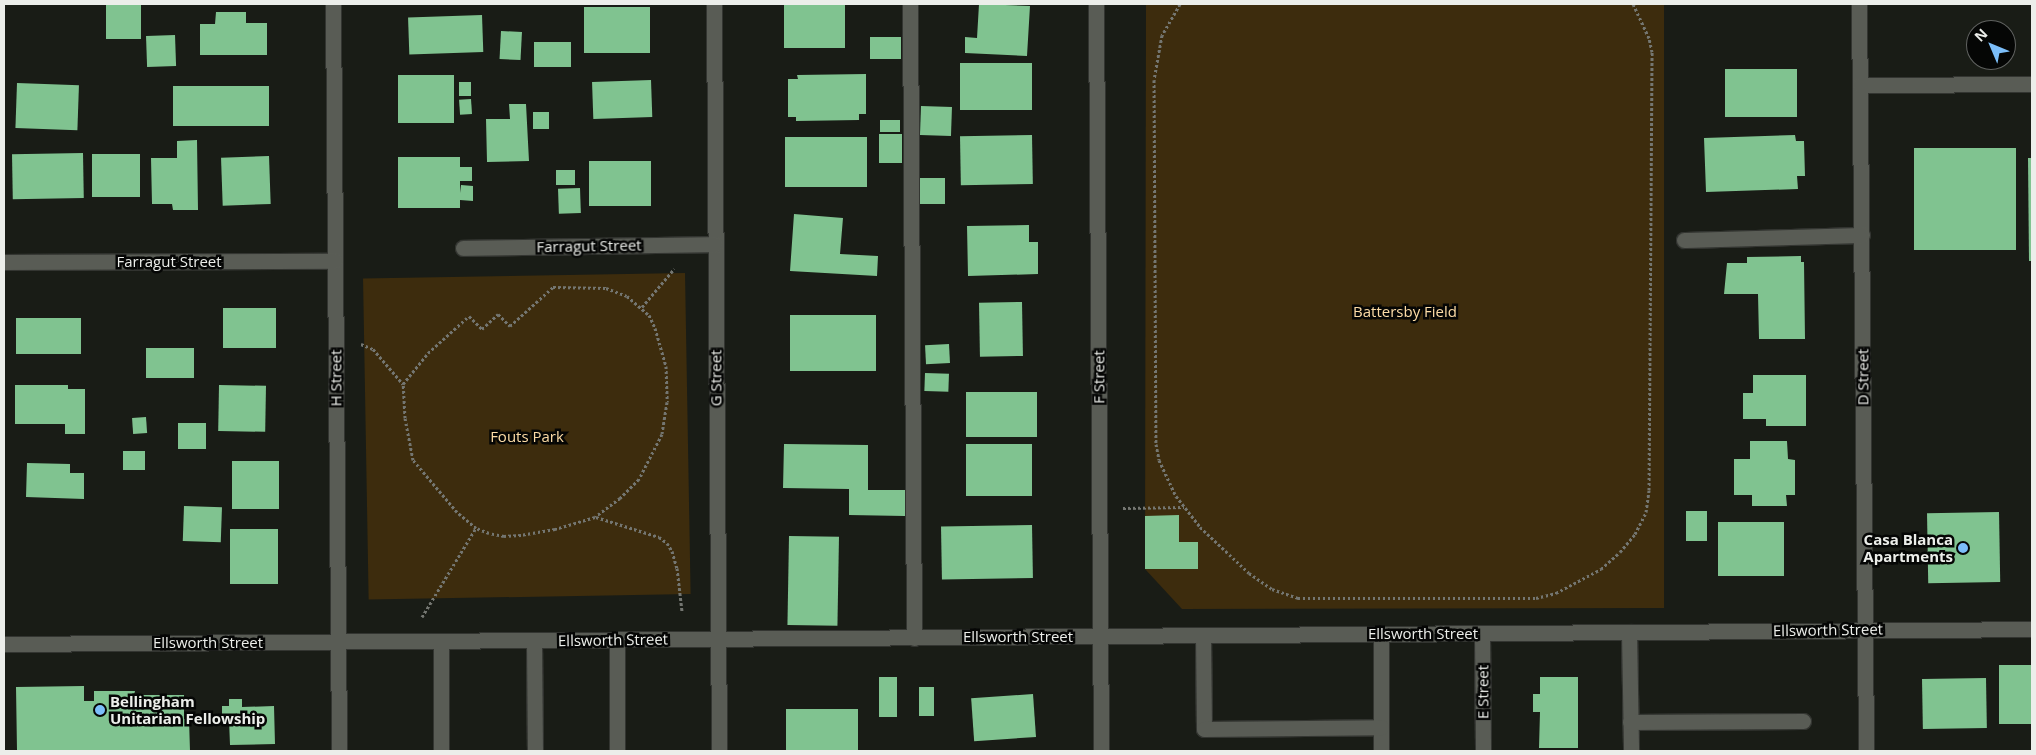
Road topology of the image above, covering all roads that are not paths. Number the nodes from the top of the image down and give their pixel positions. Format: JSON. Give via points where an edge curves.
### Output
{"nodes":[{"id":1,"x":333,"y":4,"type":"edge"},
{"id":2,"x":714,"y":4,"type":"edge"},
{"id":3,"x":910,"y":4,"type":"edge"},
{"id":4,"x":1096,"y":4,"type":"edge"},
{"id":5,"x":1859,"y":4,"type":"edge"},
{"id":6,"x":2032,"y":84,"type":"edge"},
{"id":7,"x":1860,"y":85,"type":"junction"},
{"id":8,"x":1862,"y":235,"type":"junction"},
{"id":9,"x":1684,"y":240,"type":"dead end"},
{"id":10,"x":715,"y":244,"type":"junction"},
{"id":11,"x":463,"y":248,"type":"dead end"},
{"id":12,"x":335,"y":261,"type":"junction"},
{"id":13,"x":4,"y":262,"type":"edge"},
{"id":14,"x":2032,"y":629,"type":"edge"},
{"id":15,"x":1865,"y":630,"type":"junction"},
{"id":16,"x":1630,"y":632,"type":"junction"},
{"id":17,"x":1381,"y":634,"type":"junction"},
{"id":18,"x":1482,"y":634,"type":"junction"},
{"id":19,"x":1203,"y":635,"type":"junction"},
{"id":20,"x":1100,"y":636,"type":"junction"},
{"id":21,"x":914,"y":638,"type":"junction"},
{"id":22,"x":718,"y":639,"type":"junction"},
{"id":23,"x":534,"y":640,"type":"junction"},
{"id":24,"x":617,"y":640,"type":"junction"},
{"id":25,"x":441,"y":641,"type":"junction"},
{"id":26,"x":338,"y":642,"type":"junction"},
{"id":27,"x":4,"y":644,"type":"edge"},
{"id":28,"x":1803,"y":720,"type":"dead end"},
{"id":29,"x":1630,"y":722,"type":"junction"},
{"id":30,"x":1381,"y":727,"type":"junction"},
{"id":31,"x":339,"y":751,"type":"edge"},
{"id":32,"x":441,"y":751,"type":"edge"},
{"id":33,"x":535,"y":751,"type":"edge"},
{"id":34,"x":617,"y":751,"type":"edge"},
{"id":35,"x":719,"y":751,"type":"edge"},
{"id":36,"x":1101,"y":751,"type":"edge"},
{"id":37,"x":1381,"y":751,"type":"edge"},
{"id":38,"x":1483,"y":751,"type":"edge"},
{"id":39,"x":1631,"y":751,"type":"edge"},
{"id":40,"x":1866,"y":751,"type":"edge"}],
"edges":[{"from":1,"to":12,"type":"street","name":"H Street"},
{"from":2,"to":10,"type":"street","name":"G Street"},
{"from":3,"to":21,"type":"street"},
{"from":4,"to":20,"type":"street","name":"F Street"},
{"from":5,"to":7,"type":"street","name":"D Street"},
{"from":6,"to":7,"type":"street"},
{"from":7,"to":8,"type":"street","name":"D Street"},
{"from":8,"to":9,"type":"street"},
{"from":8,"to":15,"type":"street","name":"D Street"},
{"from":10,"to":11,"type":"street","name":"Farragut Street"},
{"from":10,"to":22,"type":"street","name":"G Street"},
{"from":12,"to":13,"type":"street","name":"Farragut Street"},
{"from":12,"to":26,"type":"street","name":"H Street"},
{"from":14,"to":15,"type":"street","name":"Ellsworth Street"},
{"from":15,"to":16,"type":"street","name":"Ellsworth Street"},
{"from":15,"to":40,"type":"street","name":"D Street"},
{"from":16,"to":18,"type":"street","name":"Ellsworth Street"},
{"from":16,"to":29,"type":"street"},
{"from":17,"to":18,"type":"street","name":"Ellsworth Street"},
{"from":17,"to":19,"type":"street","name":"Ellsworth Street"},
{"from":17,"to":30,"type":"street"},
{"from":18,"to":38,"type":"street","name":"E Street"},
{"from":19,"to":20,"type":"street","name":"Ellsworth Street"},
{"from":19,"to":30,"type":"street","via":[[1204,729]]},
{"from":20,"to":21,"type":"street","name":"Ellsworth Street"},
{"from":20,"to":36,"type":"street","name":"F Street"},
{"from":21,"to":22,"type":"street","name":"Ellsworth Street"},
{"from":22,"to":24,"type":"street","name":"Ellsworth Street"},
{"from":22,"to":35,"type":"street","name":"G Street"},
{"from":23,"to":24,"type":"street","name":"Ellsworth Street"},
{"from":23,"to":25,"type":"street","name":"Ellsworth Street"},
{"from":23,"to":33,"type":"street"},
{"from":24,"to":34,"type":"street"},
{"from":25,"to":26,"type":"street","name":"Ellsworth Street"},
{"from":25,"to":32,"type":"street"},
{"from":26,"to":27,"type":"street","name":"Ellsworth Street"},
{"from":26,"to":31,"type":"street","name":"H Street"},
{"from":28,"to":29,"type":"street"},
{"from":29,"to":39,"type":"street"},
{"from":30,"to":37,"type":"street"}]}
